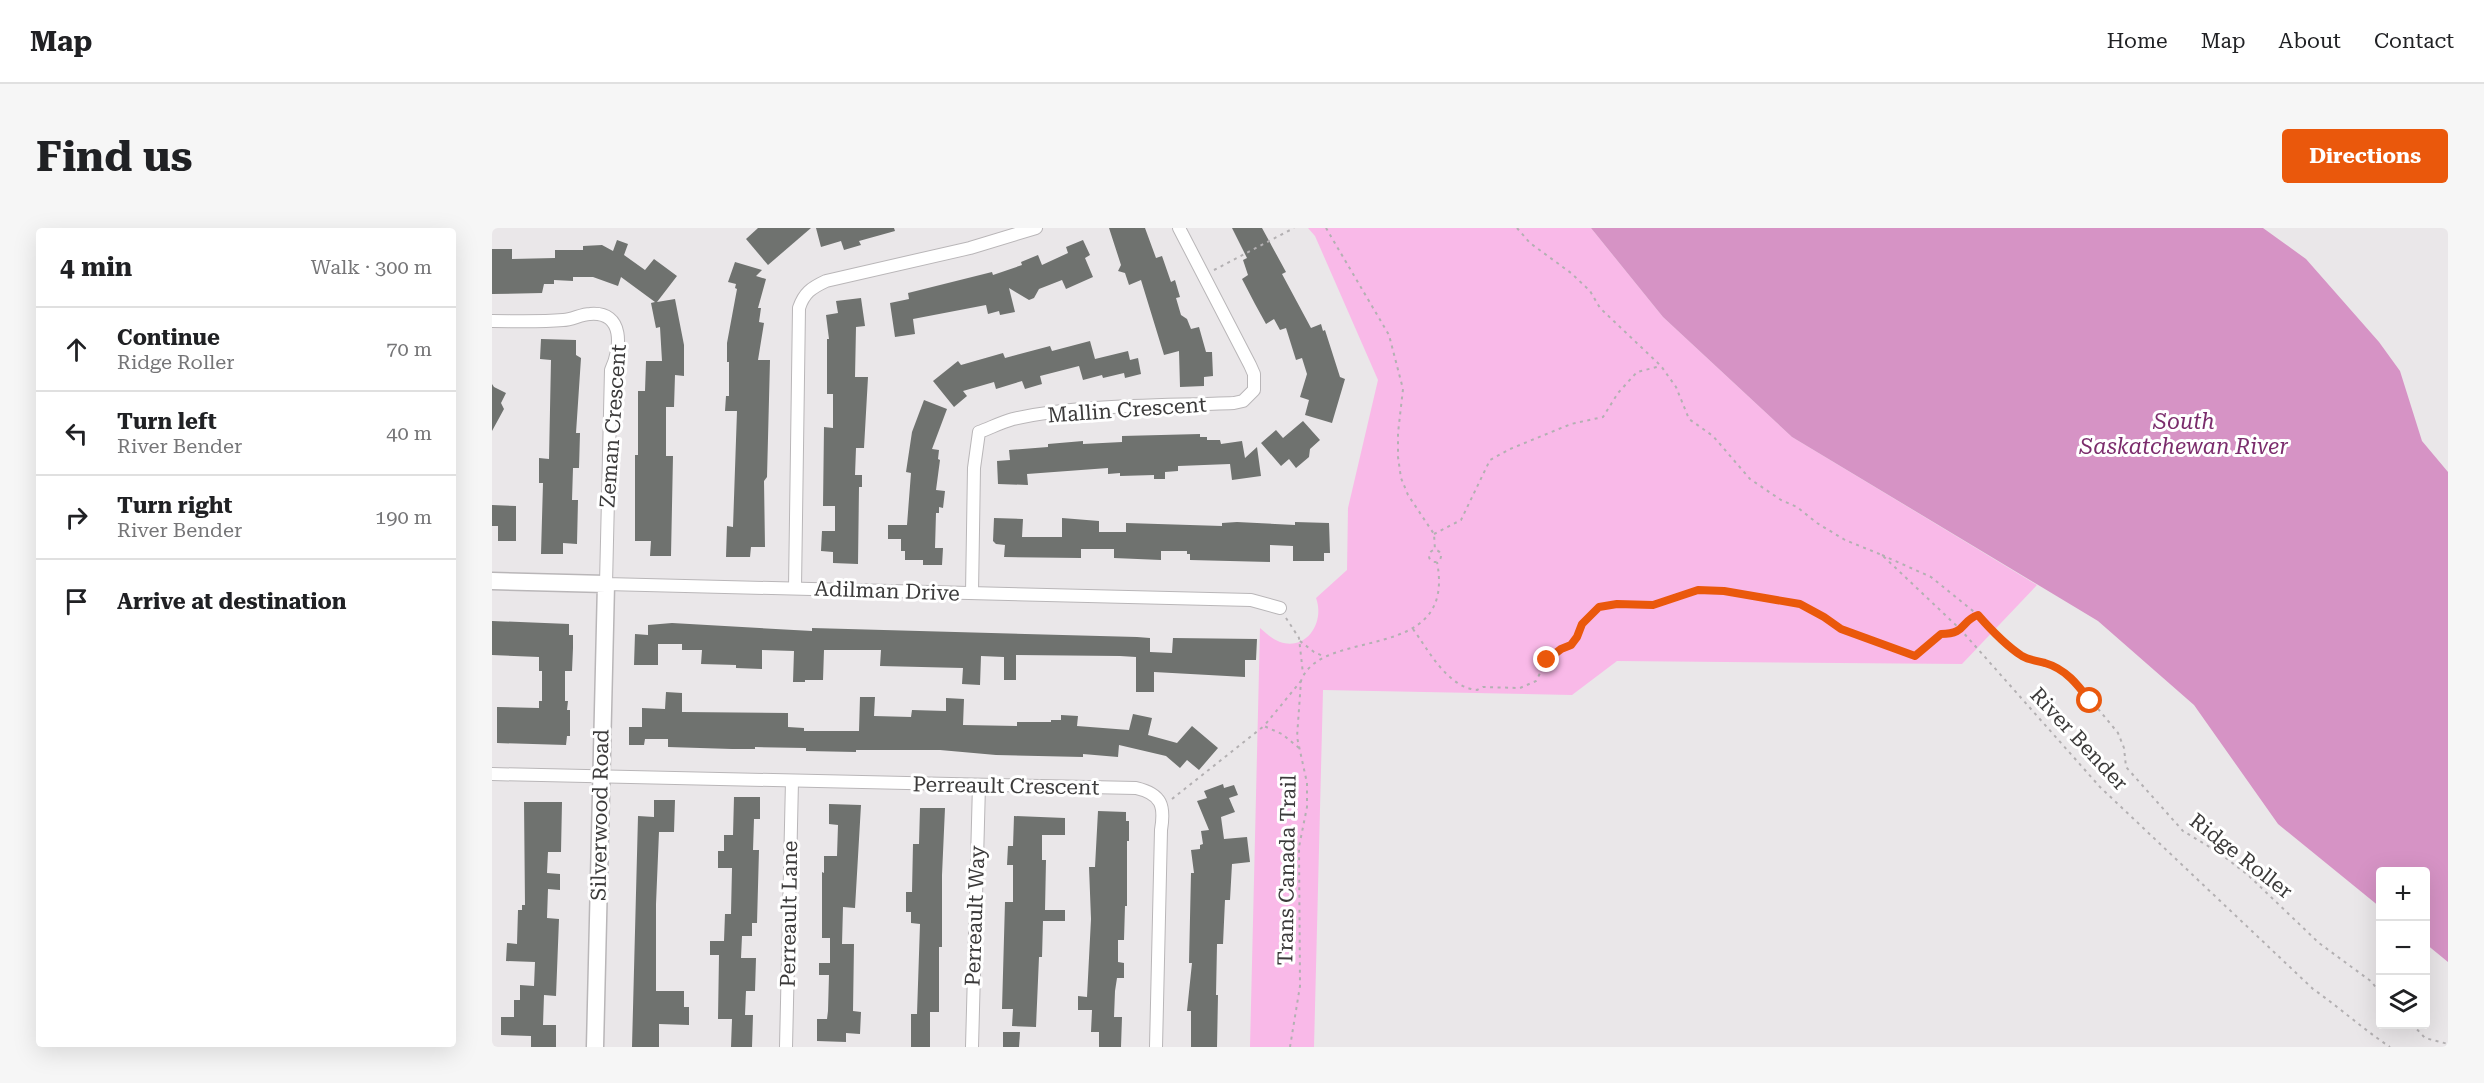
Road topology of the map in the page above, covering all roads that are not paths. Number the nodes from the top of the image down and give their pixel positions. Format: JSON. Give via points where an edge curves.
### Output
{"nodes":[{"id":1,"x":1035,"y":228,"type":"edge"},
{"id":2,"x":1179,"y":228,"type":"edge"},
{"id":3,"x":492,"y":321,"type":"edge"},
{"id":4,"x":492,"y":581,"type":"edge"},
{"id":5,"x":606,"y":584,"type":"junction"},
{"id":6,"x":795,"y":588,"type":"junction"},
{"id":7,"x":972,"y":593,"type":"junction"},
{"id":8,"x":1280,"y":608,"type":"road end"},
{"id":9,"x":492,"y":774,"type":"edge"},
{"id":10,"x":602,"y":777,"type":"junction"},
{"id":11,"x":792,"y":781,"type":"junction"},
{"id":12,"x":978,"y":785,"type":"junction"},
{"id":13,"x":594,"y":1047,"type":"edge"},
{"id":14,"x":786,"y":1047,"type":"edge"},
{"id":15,"x":972,"y":1047,"type":"edge"},
{"id":16,"x":1156,"y":1047,"type":"edge"}],
"edges":[{"from":1,"to":6,"type":"street","via":[[970,248],[826,281],[803,296],[799,308]]},
{"from":2,"to":7,"type":"street","name":"Mallin Crescent","via":[[1251,365],[1254,390],[1243,401],[1234,403],[1053,413],[1012,419],[979,432],[974,468]]},
{"from":3,"to":5,"type":"street","name":"Zeman Crescent","via":[[566,320],[593,313],[612,321],[618,330],[619,347],[611,370]]},
{"from":4,"to":5,"type":"street","name":"Adilman Drive"},
{"from":5,"to":6,"type":"street","name":"Adilman Drive"},
{"from":5,"to":10,"type":"street","name":"Silverwood Road"},
{"from":6,"to":7,"type":"street","name":"Adilman Drive"},
{"from":7,"to":8,"type":"street","name":"Adilman Drive","via":[[1251,600]]},
{"from":9,"to":10,"type":"street","name":"Perreault Crescent"},
{"from":10,"to":11,"type":"street","name":"Perreault Crescent"},
{"from":10,"to":13,"type":"street","name":"Silverwood Road"},
{"from":11,"to":12,"type":"street","name":"Perreault Crescent"},
{"from":11,"to":14,"type":"street","name":"Perreault Lane"},
{"from":12,"to":15,"type":"street","name":"Perreault Way"},
{"from":12,"to":16,"type":"street","name":"Perreault Crescent","via":[[1136,788],[1155,796],[1162,806]]}]}
